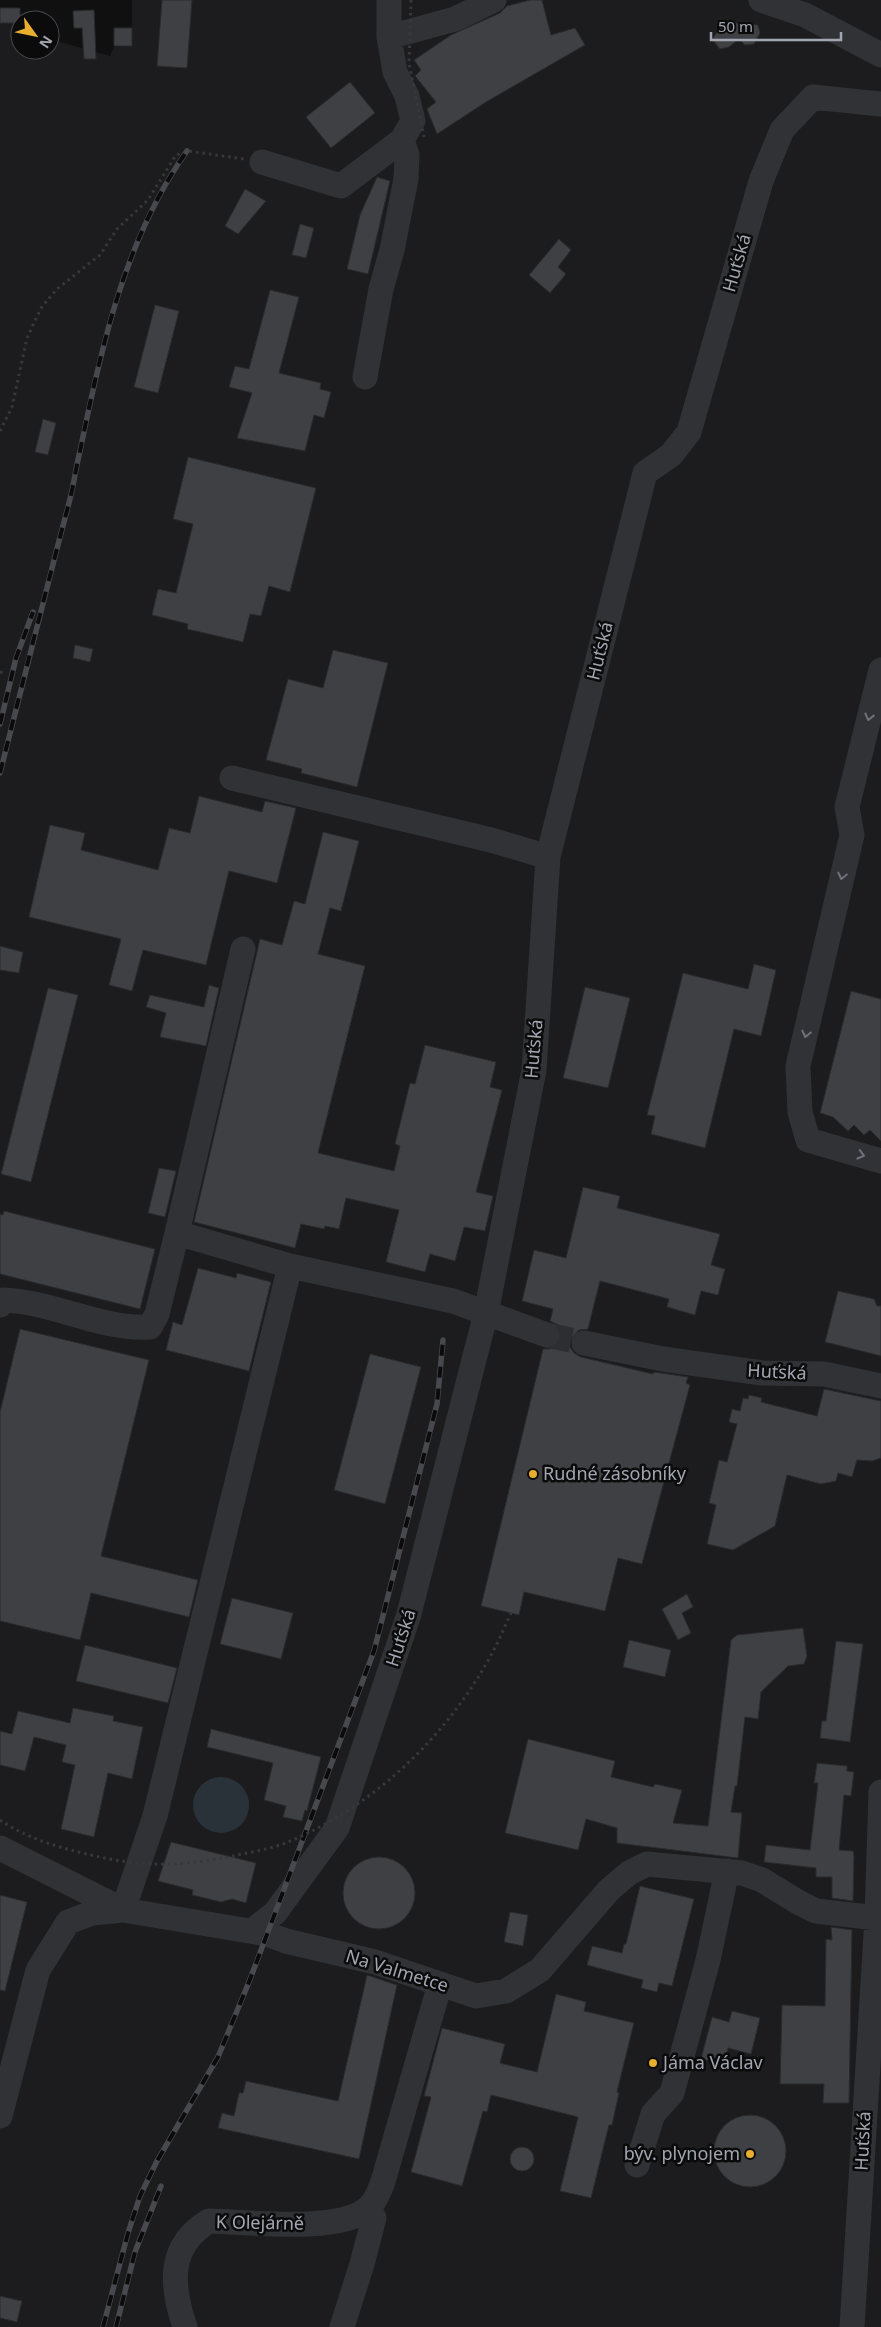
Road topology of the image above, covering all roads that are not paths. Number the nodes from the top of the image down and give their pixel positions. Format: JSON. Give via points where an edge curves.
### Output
{"nodes":[{"id":1,"x":389,"y":0,"type":"edge"},
{"id":2,"x":494,"y":0,"type":"edge"},
{"id":3,"x":762,"y":0,"type":"edge"},
{"id":4,"x":389,"y":37,"type":"junction"},
{"id":5,"x":881,"y":55,"type":"edge"},
{"id":6,"x":881,"y":104,"type":"edge"},
{"id":7,"x":413,"y":139,"type":"junction"},
{"id":8,"x":262,"y":162,"type":"road end"},
{"id":9,"x":365,"y":377,"type":"dead end"},
{"id":10,"x":881,"y":670,"type":"edge"},
{"id":11,"x":232,"y":778,"type":"dead end"},
{"id":12,"x":548,"y":856,"type":"junction"},
{"id":13,"x":243,"y":949,"type":"dead end"},
{"id":14,"x":881,"y":1161,"type":"edge"},
{"id":15,"x":177,"y":1233,"type":"junction"},
{"id":16,"x":290,"y":1266,"type":"junction"},
{"id":17,"x":0,"y":1305,"type":"edge"},
{"id":18,"x":488,"y":1305,"type":"junction"},
{"id":19,"x":547,"y":1335,"type":"tunnel mouth"},
{"id":20,"x":584,"y":1343,"type":"tunnel mouth"},
{"id":21,"x":881,"y":1386,"type":"edge"},
{"id":22,"x":881,"y":1792,"type":"edge"},
{"id":23,"x":0,"y":1848,"type":"edge"},
{"id":24,"x":726,"y":1870,"type":"junction"},
{"id":25,"x":123,"y":1910,"type":"junction"},
{"id":26,"x":876,"y":1918,"type":"junction"},
{"id":27,"x":252,"y":1931,"type":"junction"},
{"id":28,"x":440,"y":1984,"type":"junction"},
{"id":29,"x":0,"y":2116,"type":"edge"},
{"id":30,"x":637,"y":2165,"type":"dead end"},
{"id":31,"x":368,"y":2208,"type":"junction"},
{"id":32,"x":185,"y":2327,"type":"edge"},
{"id":33,"x":342,"y":2327,"type":"edge"},
{"id":34,"x":852,"y":2327,"type":"edge"}],
"edges":[{"from":1,"to":4,"type":"street"},
{"from":2,"to":4,"type":"street","via":[[455,19]]},
{"from":3,"to":5,"type":"street","via":[[804,15]]},
{"from":4,"to":7,"type":"street","via":[[395,72],[407,96],[413,121]]},
{"from":6,"to":12,"type":"street","name":"Huťská","via":[[813,97],[782,130],[761,181],[689,432],[671,455],[645,473]]},
{"from":7,"to":8,"type":"street","via":[[341,186]]},
{"from":7,"to":9,"type":"street","via":[[407,155],[406,180]]},
{"from":10,"to":14,"type":"street","one_way":true,"via":[[847,807],[852,834],[798,1066],[800,1112],[808,1140]]},
{"from":11,"to":12,"type":"street"},
{"from":12,"to":18,"type":"street","name":"Huťská","via":[[534,1070]]},
{"from":13,"to":15,"type":"street"},
{"from":15,"to":16,"type":"street"},
{"from":15,"to":17,"type":"street","via":[[157,1314],[150,1327],[136,1328],[23,1300],[3,1300]]},
{"from":16,"to":18,"type":"street","via":[[453,1301]]},
{"from":16,"to":25,"type":"street","via":[[155,1816]]},
{"from":18,"to":19,"type":"street"},
{"from":18,"to":27,"type":"street","name":"Huťská","via":[[410,1614],[337,1828],[275,1913]]},
{"from":20,"to":21,"type":"street","name":"Huťská","via":[[762,1373],[824,1374]]},
{"from":22,"to":26,"type":"street","name":"Huťská"},
{"from":23,"to":25,"type":"street"},
{"from":24,"to":26,"type":"street","name":"Na Valmetce","via":[[762,1880],[816,1910]]},
{"from":24,"to":28,"type":"street","name":"Na Valmetce","via":[[647,1864],[629,1873],[609,1890],[540,1970],[506,1991],[476,1996]]},
{"from":24,"to":30,"type":"street","via":[[708,1960],[672,2093],[653,2114]]},
{"from":25,"to":27,"type":"street","name":"Na Valmetce"},
{"from":25,"to":29,"type":"street","name":"Na Valmetce","via":[[92,1913],[68,1922],[38,1970]]},
{"from":26,"to":34,"type":"street","name":"Huťská"},
{"from":27,"to":28,"type":"street","name":"Na Valmetce","via":[[375,1962]]},
{"from":28,"to":31,"type":"street","via":[[388,2164],[380,2188]]},
{"from":31,"to":32,"type":"street","name":"K Olejárně","via":[[350,2218],[325,2224],[209,2221],[198,2227],[180,2252],[173,2283]]},
{"from":31,"to":33,"type":"street","via":[[374,2218]]}]}
